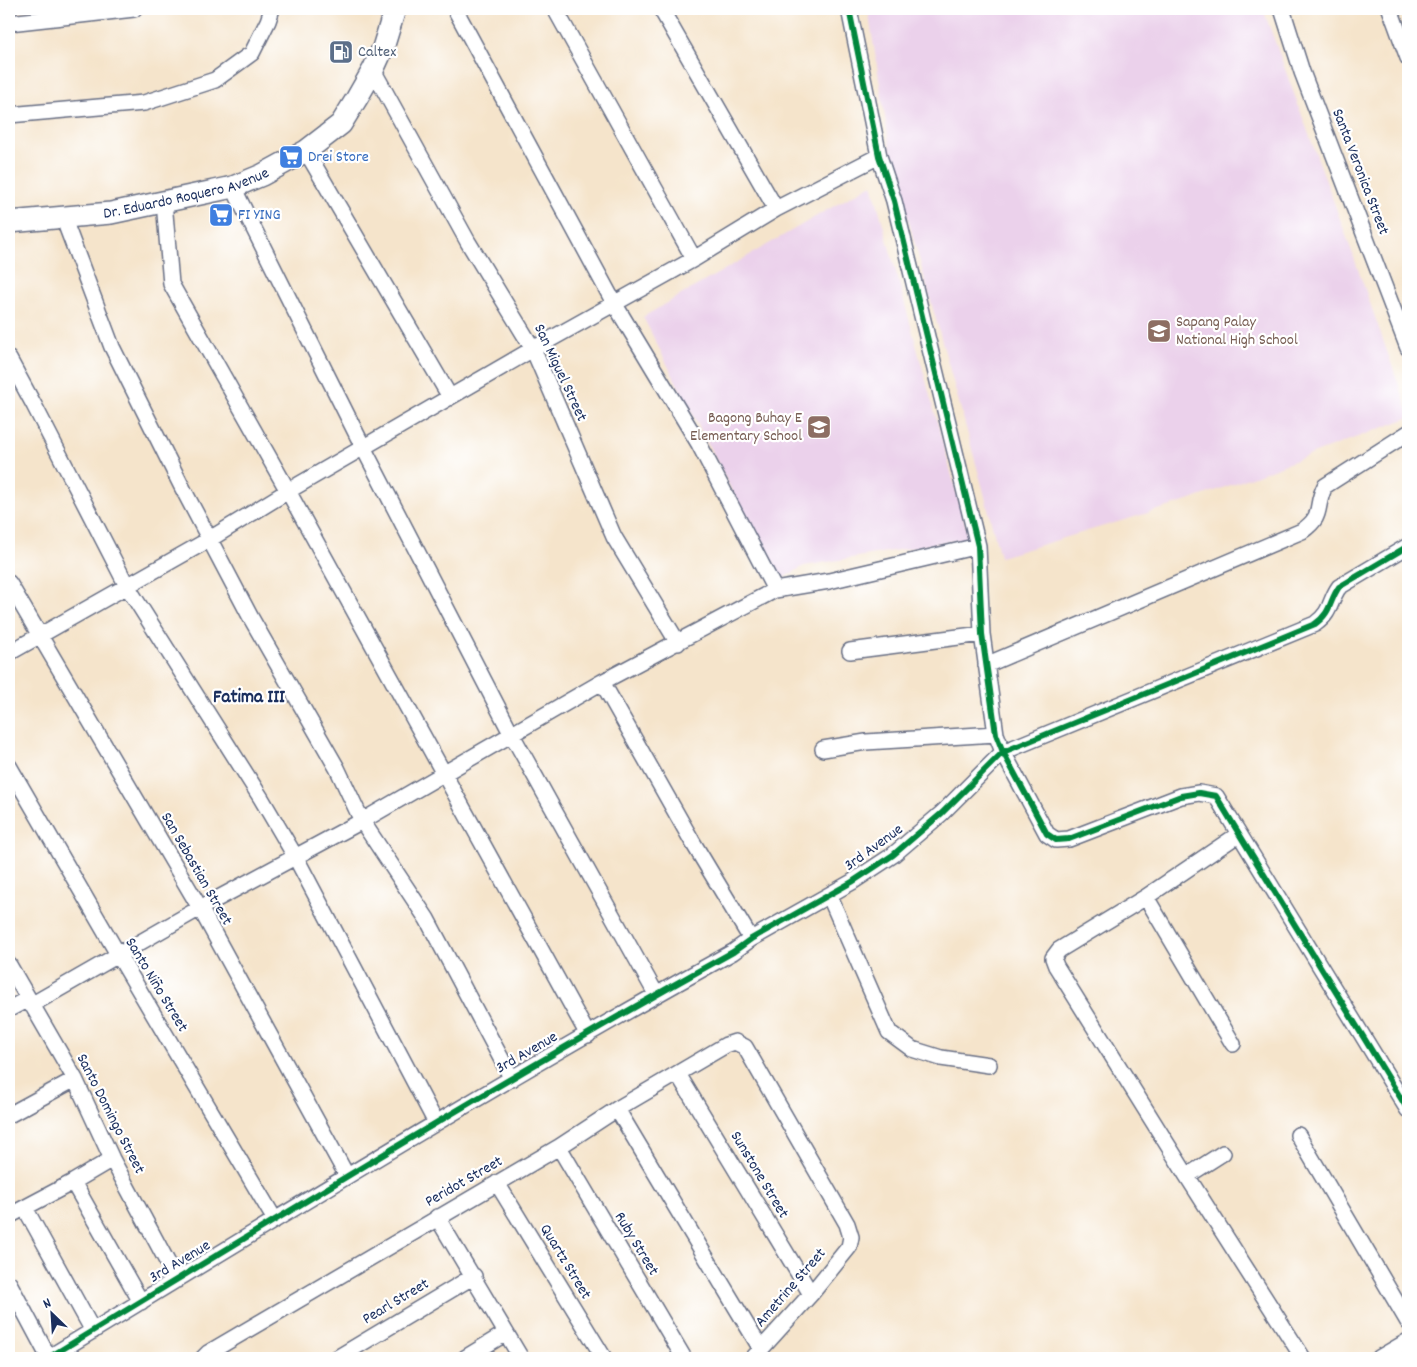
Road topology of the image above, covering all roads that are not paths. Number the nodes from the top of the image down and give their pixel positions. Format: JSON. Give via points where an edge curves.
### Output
{"nodes":[{"id":1,"x":134,"y":9,"type":"edge"},
{"id":2,"x":272,"y":9,"type":"edge"},
{"id":3,"x":395,"y":9,"type":"edge"},
{"id":4,"x":455,"y":9,"type":"edge"},
{"id":5,"x":555,"y":9,"type":"edge"},
{"id":6,"x":661,"y":9,"type":"edge"},
{"id":7,"x":849,"y":9,"type":"edge"},
{"id":8,"x":1282,"y":9,"type":"edge"},
{"id":9,"x":1390,"y":9,"type":"edge"},
{"id":10,"x":9,"y":23,"type":"edge"},
{"id":11,"x":1408,"y":58,"type":"edge"},
{"id":12,"x":373,"y":70,"type":"junction"},
{"id":13,"x":9,"y":115,"type":"edge"},
{"id":14,"x":306,"y":151,"type":"junction"},
{"id":15,"x":879,"y":156,"type":"junction"},
{"id":16,"x":233,"y":187,"type":"junction"},
{"id":17,"x":164,"y":202,"type":"junction"},
{"id":18,"x":776,"y":209,"type":"junction"},
{"id":19,"x":63,"y":217,"type":"junction"},
{"id":20,"x":9,"y":222,"type":"edge"},
{"id":21,"x":694,"y":259,"type":"junction"},
{"id":22,"x":614,"y":303,"type":"junction"},
{"id":23,"x":1408,"y":348,"type":"edge"},
{"id":24,"x":533,"y":349,"type":"junction"},
{"id":25,"x":9,"y":360,"type":"edge"},
{"id":26,"x":450,"y":397,"type":"junction"},
{"id":27,"x":1408,"y":433,"type":"edge"},
{"id":28,"x":363,"y":447,"type":"junction"},
{"id":29,"x":288,"y":491,"type":"junction"},
{"id":30,"x":210,"y":540,"type":"junction"},
{"id":31,"x":978,"y":546,"type":"junction"},
{"id":32,"x":1408,"y":546,"type":"edge"},
{"id":33,"x":9,"y":583,"type":"edge"},
{"id":34,"x":127,"y":586,"type":"junction"},
{"id":35,"x":775,"y":590,"type":"junction"},
{"id":36,"x":982,"y":634,"type":"junction"},
{"id":37,"x":39,"y":636,"type":"junction"},
{"id":38,"x":678,"y":643,"type":"junction"},
{"id":39,"x":850,"y":651,"type":"dead end"},
{"id":40,"x":9,"y":654,"type":"edge"},
{"id":41,"x":986,"y":665,"type":"junction"},
{"id":42,"x":602,"y":682,"type":"junction"},
{"id":43,"x":511,"y":734,"type":"junction"},
{"id":44,"x":996,"y":734,"type":"junction"},
{"id":45,"x":823,"y":749,"type":"dead end"},
{"id":46,"x":1003,"y":752,"type":"junction"},
{"id":47,"x":9,"y":766,"type":"edge"},
{"id":48,"x":443,"y":774,"type":"junction"},
{"id":49,"x":362,"y":821,"type":"junction"},
{"id":50,"x":1239,"y":834,"type":"junction"},
{"id":51,"x":295,"y":856,"type":"junction"},
{"id":52,"x":829,"y":895,"type":"junction"},
{"id":53,"x":1146,"y":897,"type":"junction"},
{"id":54,"x":200,"y":908,"type":"junction"},
{"id":55,"x":751,"y":939,"type":"junction"},
{"id":56,"x":119,"y":956,"type":"junction"},
{"id":57,"x":9,"y":965,"type":"edge"},
{"id":58,"x":656,"y":994,"type":"junction"},
{"id":59,"x":30,"y":1002,"type":"junction"},
{"id":60,"x":9,"y":1009,"type":"edge"},
{"id":61,"x":588,"y":1035,"type":"junction"},
{"id":62,"x":1233,"y":1044,"type":"dead end"},
{"id":63,"x":990,"y":1066,"type":"dead end"},
{"id":64,"x":678,"y":1074,"type":"junction"},
{"id":65,"x":74,"y":1079,"type":"junction"},
{"id":66,"x":512,"y":1079,"type":"junction"},
{"id":67,"x":617,"y":1109,"type":"junction"},
{"id":68,"x":1408,"y":1110,"type":"edge"},
{"id":69,"x":9,"y":1115,"type":"edge"},
{"id":70,"x":436,"y":1123,"type":"junction"},
{"id":71,"x":1298,"y":1135,"type":"dead end"},
{"id":72,"x":559,"y":1148,"type":"junction"},
{"id":73,"x":1223,"y":1153,"type":"dead end"},
{"id":74,"x":112,"y":1159,"type":"junction"},
{"id":75,"x":347,"y":1176,"type":"junction"},
{"id":76,"x":1186,"y":1176,"type":"junction"},
{"id":77,"x":74,"y":1182,"type":"junction"},
{"id":78,"x":497,"y":1183,"type":"junction"},
{"id":79,"x":25,"y":1208,"type":"junction"},
{"id":80,"x":9,"y":1216,"type":"edge"},
{"id":81,"x":437,"y":1217,"type":"junction"},
{"id":82,"x":275,"y":1220,"type":"junction"},
{"id":83,"x":851,"y":1237,"type":"joint"},
{"id":84,"x":474,"y":1276,"type":"junction"},
{"id":85,"x":177,"y":1280,"type":"junction"},
{"id":86,"x":9,"y":1283,"type":"edge"},
{"id":87,"x":811,"y":1294,"type":"junction"},
{"id":88,"x":141,"y":1302,"type":"junction"},
{"id":89,"x":1408,"y":1322,"type":"edge"},
{"id":90,"x":93,"y":1331,"type":"junction"},
{"id":91,"x":506,"y":1334,"type":"junction"},
{"id":92,"x":1408,"y":1341,"type":"edge"},
{"id":93,"x":757,"y":1354,"type":"edge"},
{"id":94,"x":48,"y":1358,"type":"edge"},
{"id":95,"x":203,"y":1358,"type":"edge"},
{"id":96,"x":337,"y":1358,"type":"edge"},
{"id":97,"x":465,"y":1358,"type":"edge"},
{"id":98,"x":521,"y":1358,"type":"edge"},
{"id":99,"x":604,"y":1358,"type":"edge"},
{"id":100,"x":684,"y":1358,"type":"edge"},
{"id":101,"x":1303,"y":1358,"type":"edge"},
{"id":102,"x":1380,"y":1358,"type":"edge"}],
"edges":[{"from":1,"to":10,"type":"street"},
{"from":2,"to":13,"type":"street","via":[[252,53],[216,80],[144,103]]},
{"from":3,"to":12,"type":"main road","name":"Dr. Eduardo Roquero Avenue"},
{"from":4,"to":22,"type":"street"},
{"from":5,"to":21,"type":"street"},
{"from":6,"to":18,"type":"street"},
{"from":7,"to":15,"type":"street"},
{"from":8,"to":23,"type":"street","name":"Santa Veronica Street","via":[[1302,72]]},
{"from":9,"to":11,"type":"street"},
{"from":12,"to":14,"type":"main road","name":"Dr. Eduardo Roquero Avenue","via":[[341,124]]},
{"from":12,"to":24,"type":"street","name":"San Miguel Street","via":[[468,242]]},
{"from":14,"to":16,"type":"main road","name":"Dr. Eduardo Roquero Avenue"},
{"from":14,"to":26,"type":"street"},
{"from":15,"to":18,"type":"street"},
{"from":15,"to":31,"type":"street","via":[[894,201]]},
{"from":16,"to":17,"type":"main road","name":"Dr. Eduardo Roquero Avenue"},
{"from":16,"to":28,"type":"street"},
{"from":17,"to":19,"type":"main road","name":"Dr. Eduardo Roquero Avenue","via":[[111,213]]},
{"from":17,"to":29,"type":"street","via":[[171,284]]},
{"from":18,"to":21,"type":"street"},
{"from":19,"to":20,"type":"main road","name":"Dr. Eduardo Roquero Avenue"},
{"from":19,"to":30,"type":"street","via":[[112,347]]},
{"from":21,"to":22,"type":"street"},
{"from":22,"to":24,"type":"street"},
{"from":22,"to":35,"type":"street","via":[[699,444]]},
{"from":24,"to":26,"type":"street"},
{"from":24,"to":38,"type":"street","name":"San Miguel Street","via":[[614,538]]},
{"from":25,"to":34,"type":"street"},
{"from":26,"to":28,"type":"street"},
{"from":27,"to":41,"type":"street","via":[[1325,486],[1320,495],[1318,514],[1302,531]]},
{"from":28,"to":29,"type":"street"},
{"from":28,"to":43,"type":"street"},
{"from":29,"to":30,"type":"street"},
{"from":29,"to":48,"type":"street"},
{"from":30,"to":34,"type":"street"},
{"from":30,"to":49,"type":"street","via":[[337,768]]},
{"from":31,"to":35,"type":"street","via":[[829,581]]},
{"from":31,"to":36,"type":"street"},
{"from":32,"to":46,"type":"street","via":[[1339,587],[1331,607],[1315,624]]},
{"from":33,"to":37,"type":"street","name":"San Sebastian Street"},
{"from":34,"to":37,"type":"street"},
{"from":34,"to":51,"type":"street"},
{"from":35,"to":38,"type":"street"},
{"from":36,"to":39,"type":"street"},
{"from":36,"to":41,"type":"street"},
{"from":37,"to":40,"type":"street"},
{"from":37,"to":54,"type":"street","name":"San Sebastian Street"},
{"from":38,"to":42,"type":"street"},
{"from":41,"to":44,"type":"street"},
{"from":42,"to":43,"type":"street"},
{"from":42,"to":55,"type":"street"},
{"from":43,"to":48,"type":"street"},
{"from":43,"to":58,"type":"street"},
{"from":44,"to":45,"type":"street","via":[[866,742]]},
{"from":44,"to":46,"type":"street"},
{"from":46,"to":50,"type":"street","via":[[1047,834],[1056,840],[1069,839],[1181,796],[1199,793],[1216,796]]},
{"from":46,"to":52,"type":"street","name":"3rd Avenue","via":[[942,813],[892,855]]},
{"from":47,"to":56,"type":"street","name":"Santo Niño Street"},
{"from":48,"to":49,"type":"street"},
{"from":48,"to":61,"type":"street"},
{"from":49,"to":51,"type":"street"},
{"from":49,"to":66,"type":"street","via":[[427,918]]},
{"from":50,"to":53,"type":"street"},
{"from":50,"to":68,"type":"street"},
{"from":51,"to":54,"type":"street"},
{"from":51,"to":70,"type":"street"},
{"from":52,"to":55,"type":"street","name":"3rd Avenue"},
{"from":52,"to":63,"type":"street","via":[[890,1032],[912,1049],[940,1058]]},
{"from":53,"to":62,"type":"street"},
{"from":53,"to":76,"type":"street","via":[[1059,950],[1053,958]]},
{"from":54,"to":56,"type":"street"},
{"from":54,"to":75,"type":"street","name":"San Sebastian Street"},
{"from":55,"to":58,"type":"street","name":"3rd Avenue"},
{"from":56,"to":59,"type":"street"},
{"from":56,"to":82,"type":"street","name":"Santo Niño Street"},
{"from":57,"to":59,"type":"street","name":"Santo Domingo Street"},
{"from":58,"to":61,"type":"street","name":"3rd Avenue"},
{"from":59,"to":60,"type":"street"},
{"from":59,"to":65,"type":"street","name":"Santo Domingo Street"},
{"from":61,"to":66,"type":"street","name":"3rd Avenue"},
{"from":64,"to":67,"type":"street","name":"Peridot Street"},
{"from":64,"to":83,"type":"street","name":"Peridot Street","via":[[726,1045],[735,1042],[744,1047],[847,1224]]},
{"from":64,"to":87,"type":"street","name":"Sunstone Street"},
{"from":65,"to":69,"type":"street"},
{"from":65,"to":74,"type":"street","name":"Santo Domingo Street"},
{"from":66,"to":70,"type":"street","name":"3rd Avenue"},
{"from":67,"to":72,"type":"street","name":"Peridot Street"},
{"from":67,"to":93,"type":"street"},
{"from":70,"to":75,"type":"street","name":"3rd Avenue"},
{"from":71,"to":89,"type":"street"},
{"from":72,"to":78,"type":"street","name":"Peridot Street"},
{"from":72,"to":100,"type":"street","name":"Ruby Street"},
{"from":73,"to":76,"type":"street"},
{"from":74,"to":77,"type":"street"},
{"from":74,"to":85,"type":"street","name":"Santo Domingo Street"},
{"from":75,"to":82,"type":"street","name":"3rd Avenue"},
{"from":76,"to":101,"type":"street"},
{"from":77,"to":79,"type":"street"},
{"from":77,"to":88,"type":"street"},
{"from":78,"to":81,"type":"street","name":"Peridot Street"},
{"from":78,"to":99,"type":"street","name":"Quartz Street"},
{"from":79,"to":80,"type":"street"},
{"from":79,"to":90,"type":"street"},
{"from":81,"to":84,"type":"street"},
{"from":81,"to":95,"type":"street","name":"Peridot Street"},
{"from":82,"to":85,"type":"street","name":"3rd Avenue"},
{"from":83,"to":87,"type":"street","name":"Ametrine Street","via":[[849,1247]]},
{"from":84,"to":91,"type":"street"},
{"from":84,"to":96,"type":"street","name":"Pearl Street"},
{"from":85,"to":88,"type":"street","name":"3rd Avenue"},
{"from":86,"to":94,"type":"street"},
{"from":87,"to":93,"type":"street","name":"Ametrine Street"},
{"from":88,"to":90,"type":"street","name":"3rd Avenue"},
{"from":90,"to":94,"type":"street","name":"3rd Avenue"},
{"from":91,"to":97,"type":"street"},
{"from":91,"to":98,"type":"street"},
{"from":92,"to":102,"type":"street"}]}
